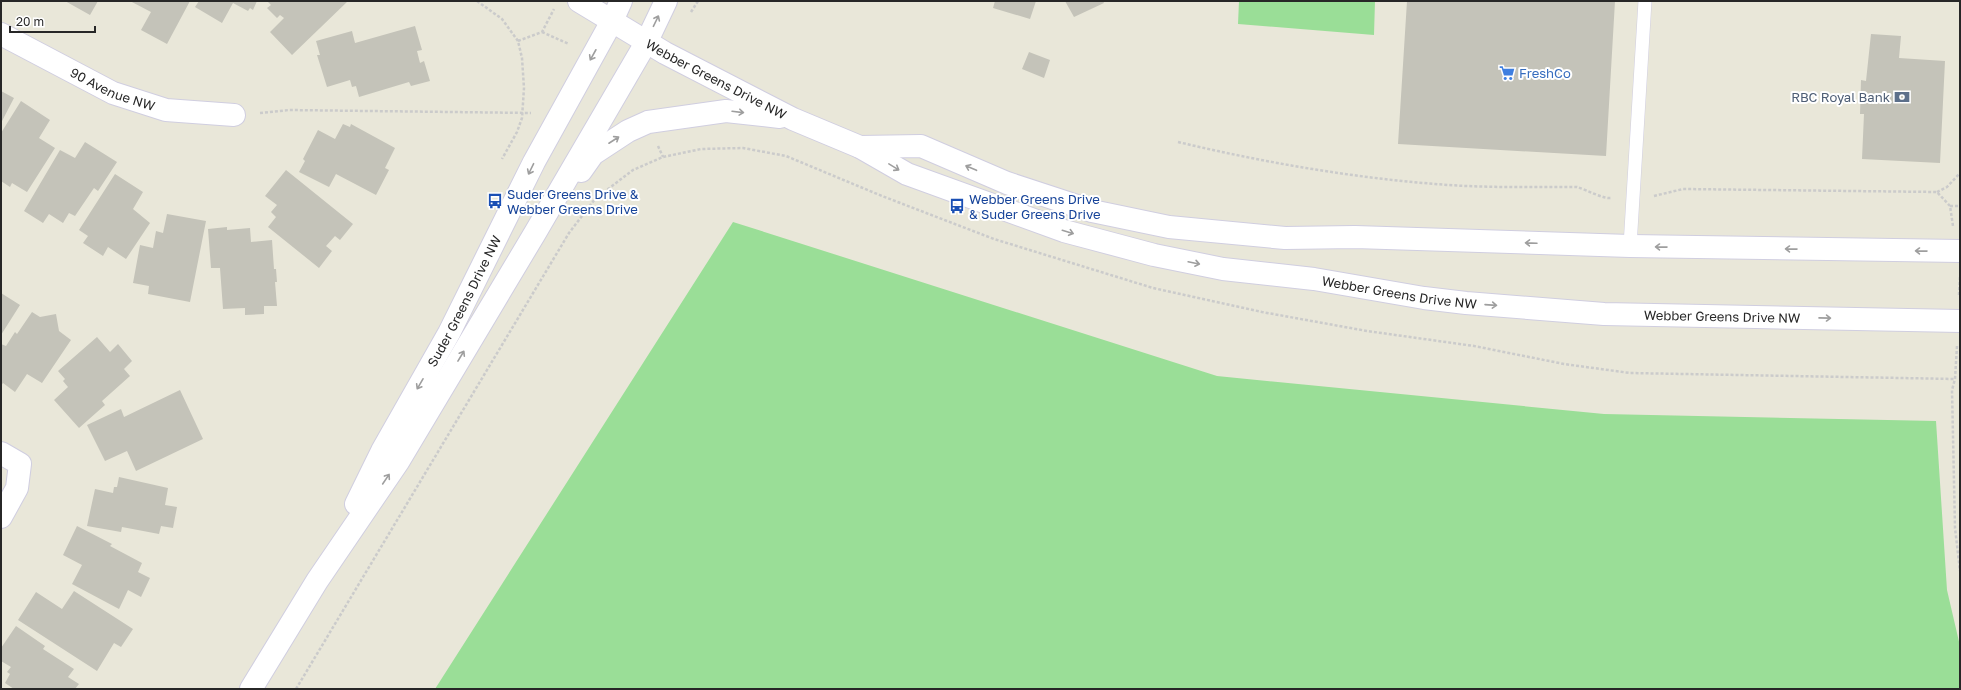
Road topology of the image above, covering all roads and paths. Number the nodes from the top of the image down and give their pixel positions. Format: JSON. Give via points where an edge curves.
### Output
{"nodes":[{"id":1,"x":477,"y":1,"type":"edge"},
{"id":2,"x":578,"y":1,"type":"edge"},
{"id":3,"x":621,"y":1,"type":"edge"},
{"id":4,"x":666,"y":1,"type":"edge"},
{"id":5,"x":1645,"y":1,"type":"edge"},
{"id":6,"x":555,"y":7,"type":"dead end"},
{"id":7,"x":612,"y":21,"type":"junction"},
{"id":8,"x":1,"y":34,"type":"edge"},
{"id":9,"x":518,"y":41,"type":"junction"},
{"id":10,"x":646,"y":42,"type":"junction"},
{"id":11,"x":534,"y":112,"type":"dead end"},
{"id":12,"x":523,"y":113,"type":"junction"},
{"id":13,"x":234,"y":115,"type":"joint"},
{"id":14,"x":793,"y":119,"type":"junction"},
{"id":15,"x":1178,"y":142,"type":"dead end"},
{"id":16,"x":860,"y":147,"type":"junction"},
{"id":17,"x":663,"y":157,"type":"dead end"},
{"id":18,"x":502,"y":160,"type":"dead end"},
{"id":19,"x":1960,"y":173,"type":"edge"},
{"id":20,"x":1937,"y":192,"type":"junction"},
{"id":21,"x":1661,"y":195,"type":"dead end"},
{"id":22,"x":1606,"y":198,"type":"dead end"},
{"id":23,"x":1950,"y":206,"type":"junction"},
{"id":24,"x":1960,"y":206,"type":"edge"},
{"id":25,"x":535,"y":233,"type":"junction"},
{"id":26,"x":1630,"y":246,"type":"junction"},
{"id":27,"x":1958,"y":251,"type":"edge"},
{"id":28,"x":1959,"y":321,"type":"edge"},
{"id":29,"x":1,"y":453,"type":"edge"},
{"id":30,"x":1,"y":517,"type":"edge"},
{"id":31,"x":1960,"y":571,"type":"edge"},
{"id":32,"x":317,"y":581,"type":"junction"},
{"id":33,"x":250,"y":689,"type":"edge"},
{"id":34,"x":296,"y":689,"type":"edge"}],
"edges":[{"from":1,"to":9,"type":"path","via":[[502,19]]},
{"from":2,"to":7,"type":"main road","name":"Webber Greens Drive NW"},
{"from":3,"to":7,"type":"main road","name":"Suder Greens Drive NW"},
{"from":10,"to":4,"type":"main road","name":"Suder Greens Drive NW","one_way":true},
{"from":5,"to":26,"type":"lane"},
{"from":6,"to":9,"type":"path","via":[[542,32]]},
{"from":7,"to":10,"type":"main road","name":"Webber Greens Drive NW"},
{"from":7,"to":32,"type":"main road","name":"Suder Greens Drive NW","one_way":true,"via":[[534,162],[449,332],[382,451]]},
{"from":8,"to":13,"type":"main road","name":"90 Avenue NW","via":[[114,94],[166,110]]},
{"from":9,"to":12,"type":"path","via":[[522,58]]},
{"from":10,"to":14,"type":"main road","name":"Webber Greens Drive NW"},
{"from":10,"to":25,"type":"main road","name":"Suder Greens Drive NW"},
{"from":11,"to":12,"type":"path"},
{"from":12,"to":13,"type":"path","via":[[289,110]]},
{"from":12,"to":18,"type":"path","via":[[517,132]]},
{"from":14,"to":16,"type":"main road","name":"Webber Greens Drive NW"},
{"from":25,"to":14,"type":"main road","one_way":true,"via":[[593,154],[628,131],[648,122],[726,111]]},
{"from":15,"to":22,"type":"path","via":[[1284,164],[1365,177],[1436,184],[1577,187]]},
{"from":26,"to":16,"type":"main road","name":"Webber Greens Drive NW","one_way":true,"via":[[1354,237],[1285,238],[1169,227],[1092,212],[1007,183],[920,146]]},
{"from":16,"to":28,"type":"main road","name":"Webber Greens Drive NW","one_way":true,"via":[[907,174],[1064,230],[1154,255],[1223,269],[1314,279],[1459,302],[1604,314]]},
{"from":17,"to":34,"type":"path","via":[[633,170],[596,199],[569,233]]},
{"from":19,"to":20,"type":"path","via":[[1947,187]]},
{"from":20,"to":21,"type":"path","via":[[1684,189]]},
{"from":20,"to":23,"type":"path"},
{"from":23,"to":24,"type":"path"},
{"from":23,"to":27,"type":"path"},
{"from":32,"to":25,"type":"main road","name":"Suder Greens Drive NW","one_way":true,"via":[[398,462]]},
{"from":27,"to":26,"type":"main road","name":"Webber Greens Drive NW","one_way":true},
{"from":27,"to":28,"type":"path"},
{"from":28,"to":31,"type":"path","via":[[1952,390],[1955,528]]},
{"from":29,"to":30,"type":"main road","via":[[20,464],[17,488]]},
{"from":32,"to":33,"type":"main road","name":"Suder Greens Drive NW"}]}
